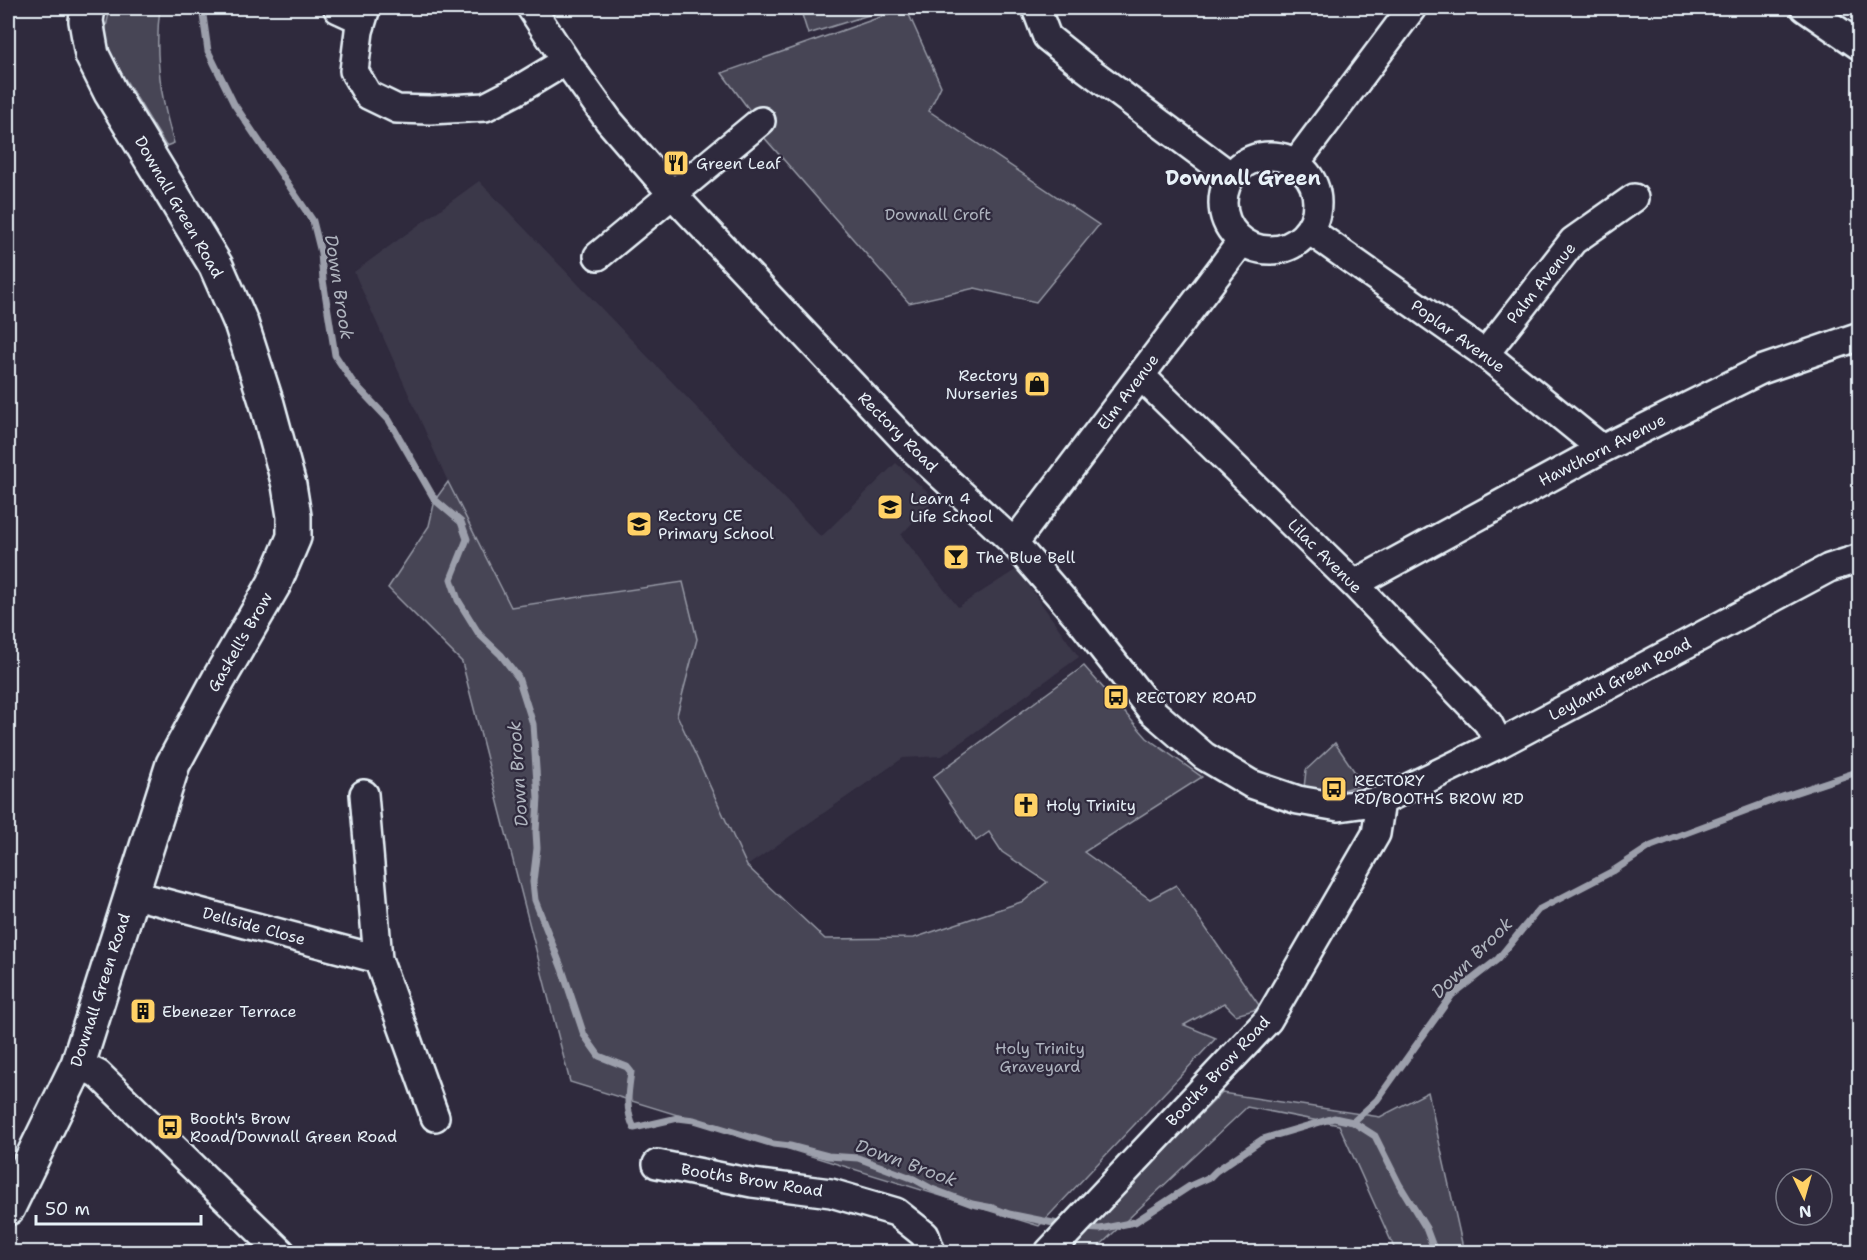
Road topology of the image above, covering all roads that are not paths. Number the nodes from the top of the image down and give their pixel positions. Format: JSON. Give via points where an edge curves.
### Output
{"nodes":[{"id":1,"x":88,"y":8,"type":"edge"},
{"id":2,"x":531,"y":8,"type":"edge"},
{"id":3,"x":1036,"y":8,"type":"edge"},
{"id":4,"x":1412,"y":8,"type":"edge"},
{"id":5,"x":1805,"y":8,"type":"edge"},
{"id":6,"x":338,"y":9,"type":"dead end"},
{"id":7,"x":364,"y":14,"type":"edge"},
{"id":8,"x":1860,"y":46,"type":"edge"},
{"id":9,"x":566,"y":62,"type":"junction"},
{"id":10,"x":761,"y":121,"type":"dead end"},
{"id":11,"x":1295,"y":164,"type":"junction"},
{"id":12,"x":1231,"y":176,"type":"junction"},
{"id":13,"x":673,"y":195,"type":"junction"},
{"id":14,"x":1634,"y":198,"type":"dead end"},
{"id":15,"x":1309,"y":230,"type":"junction"},
{"id":16,"x":1242,"y":241,"type":"junction"},
{"id":17,"x":598,"y":256,"type":"dead end"},
{"id":18,"x":1860,"y":336,"type":"edge"},
{"id":19,"x":1485,"y":354,"type":"junction"},
{"id":20,"x":1141,"y":376,"type":"junction"},
{"id":21,"x":1602,"y":448,"type":"junction"},
{"id":22,"x":294,"y":516,"type":"joint"},
{"id":23,"x":1014,"y":543,"type":"junction"},
{"id":24,"x":1860,"y":558,"type":"edge"},
{"id":25,"x":1354,"y":584,"type":"junction"},
{"id":26,"x":1499,"y":744,"type":"junction"},
{"id":27,"x":173,"y":764,"type":"joint"},
{"id":28,"x":364,"y":794,"type":"dead end"},
{"id":29,"x":1381,"y":801,"type":"junction"},
{"id":30,"x":131,"y":894,"type":"junction"},
{"id":31,"x":378,"y":959,"type":"junction"},
{"id":32,"x":78,"y":1064,"type":"junction"},
{"id":33,"x":435,"y":1118,"type":"dead end"},
{"id":34,"x":657,"y":1164,"type":"dead end"},
{"id":35,"x":8,"y":1208,"type":"edge"},
{"id":36,"x":281,"y":1252,"type":"edge"},
{"id":37,"x":932,"y":1252,"type":"edge"},
{"id":38,"x":1049,"y":1252,"type":"edge"}],
"edges":[{"from":1,"to":22,"type":"main road","name":"Downall Green Road","via":[[86,21],[92,55],[216,266],[242,323],[289,485]]},
{"from":2,"to":9,"type":"street","name":"Rectory Road"},
{"from":3,"to":12,"type":"street","via":[[1047,37]]},
{"from":4,"to":11,"type":"street"},
{"from":5,"to":8,"type":"street"},
{"from":6,"to":7,"type":"street"},
{"from":7,"to":9,"type":"street","via":[[354,71],[368,95],[397,109],[484,107]]},
{"from":9,"to":13,"type":"street","name":"Rectory Road","via":[[609,121]]},
{"from":10,"to":13,"type":"street"},
{"from":11,"to":12,"type":"street","via":[[1268,156],[1241,165]]},
{"from":11,"to":15,"type":"street","via":[[1314,187],[1316,209]]},
{"from":12,"to":16,"type":"street","via":[[1222,204],[1232,231]]},
{"from":13,"to":17,"type":"street"},
{"from":13,"to":23,"type":"street","name":"Rectory Road","via":[[913,449]]},
{"from":14,"to":19,"type":"street","name":"Palm Avenue","via":[[1572,241]]},
{"from":15,"to":16,"type":"street","via":[[1292,244],[1270,250]]},
{"from":15,"to":19,"type":"street","name":"Poplar Avenue"},
{"from":16,"to":20,"type":"street","name":"Elm Avenue"},
{"from":18,"to":21,"type":"street","name":"Hawthorn Avenue","via":[[1761,370]]},
{"from":19,"to":21,"type":"street","name":"Poplar Avenue"},
{"from":20,"to":23,"type":"street","name":"Elm Avenue"},
{"from":20,"to":25,"type":"street","name":"Lilac Avenue"},
{"from":21,"to":25,"type":"street","name":"Hawthorn Avenue"},
{"from":22,"to":27,"type":"main road","name":"Gaskell's Brow","via":[[294,537],[274,584]]},
{"from":23,"to":29,"type":"street","name":"Rectory Road","via":[[1152,711],[1204,756],[1251,784],[1298,800],[1338,807]]},
{"from":24,"to":26,"type":"street","name":"Leyland Green Road","via":[[1829,568]]},
{"from":25,"to":26,"type":"street","name":"Lilac Avenue","via":[[1488,723]]},
{"from":26,"to":29,"type":"street","name":"Leyland Green Road"},
{"from":27,"to":30,"type":"main road","name":"Downall Green Road"},
{"from":28,"to":31,"type":"street"},
{"from":29,"to":38,"type":"street","name":"Booths Brow Road","via":[[1376,834],[1268,1020]]},
{"from":30,"to":31,"type":"street","name":"Dellside Close"},
{"from":30,"to":32,"type":"main road","name":"Downall Green Road"},
{"from":31,"to":33,"type":"street"},
{"from":32,"to":35,"type":"main road","name":"Downall Green Road"},
{"from":32,"to":36,"type":"street","via":[[98,1074]]},
{"from":34,"to":37,"type":"street","name":"Booths Brow Road","via":[[752,1183],[831,1193],[896,1212],[925,1235]]}]}
